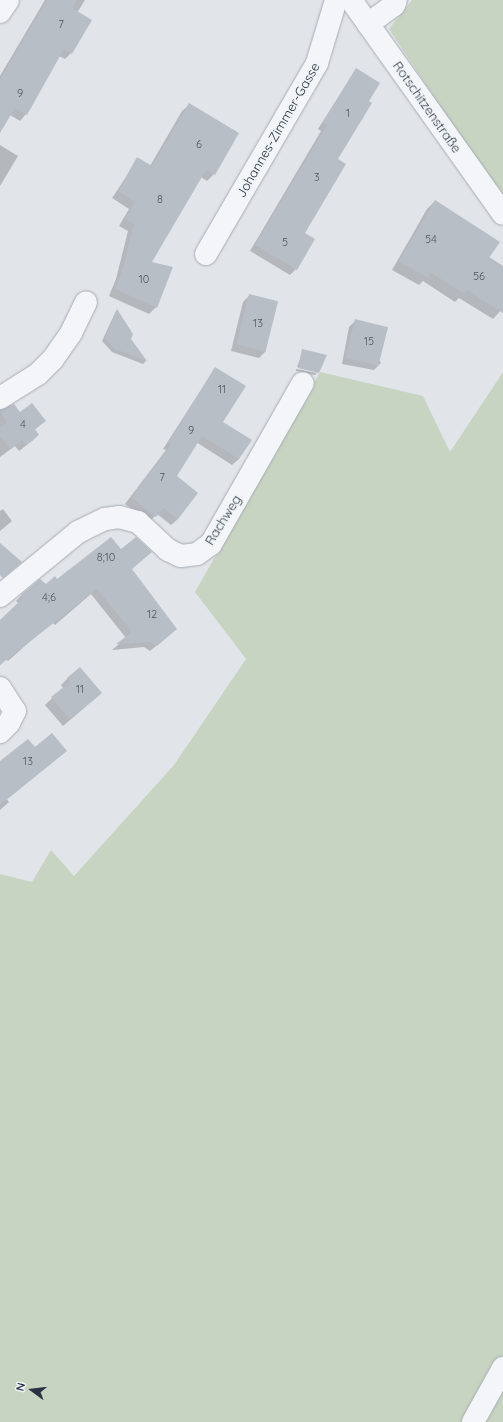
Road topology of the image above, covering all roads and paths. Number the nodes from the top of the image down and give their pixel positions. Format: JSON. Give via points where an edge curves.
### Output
{"nodes":[{"id":1,"x":8,"y":0,"type":"edge"},
{"id":2,"x":336,"y":0,"type":"edge"},
{"id":3,"x":351,"y":0,"type":"edge"},
{"id":4,"x":396,"y":0,"type":"edge"},
{"id":5,"x":0,"y":12,"type":"edge"},
{"id":6,"x":368,"y":24,"type":"junction"},
{"id":7,"x":503,"y":214,"type":"edge"},
{"id":8,"x":206,"y":254,"type":"dead end"},
{"id":9,"x":86,"y":302,"type":"dead end"},
{"id":10,"x":304,"y":383,"type":"dead end"},
{"id":11,"x":0,"y":398,"type":"edge"},
{"id":12,"x":0,"y":596,"type":"edge"},
{"id":13,"x":0,"y":688,"type":"edge"},
{"id":14,"x":0,"y":732,"type":"edge"},
{"id":15,"x":503,"y":1368,"type":"edge"},
{"id":16,"x":473,"y":1422,"type":"edge"}],
"edges":[{"from":1,"to":5,"type":"street"},
{"from":2,"to":8,"type":"street","name":"Johannes-Zimmer-Gasse","via":[[318,63]]},
{"from":3,"to":6,"type":"street","name":"Rotschitzenstraße"},
{"from":4,"to":6,"type":"street","via":[[394,5]]},
{"from":6,"to":7,"type":"street","name":"Rotschitzenstraße"},
{"from":9,"to":11,"type":"street","via":[[71,333],[53,359],[38,374]]},
{"from":10,"to":12,"type":"street","name":"Rachweg","via":[[211,544],[197,554],[181,556],[168,550],[138,522],[119,517],[105,519],[78,532]]},
{"from":13,"to":14,"type":"street","via":[[14,711],[9,723]]},
{"from":15,"to":16,"type":"street"}]}
